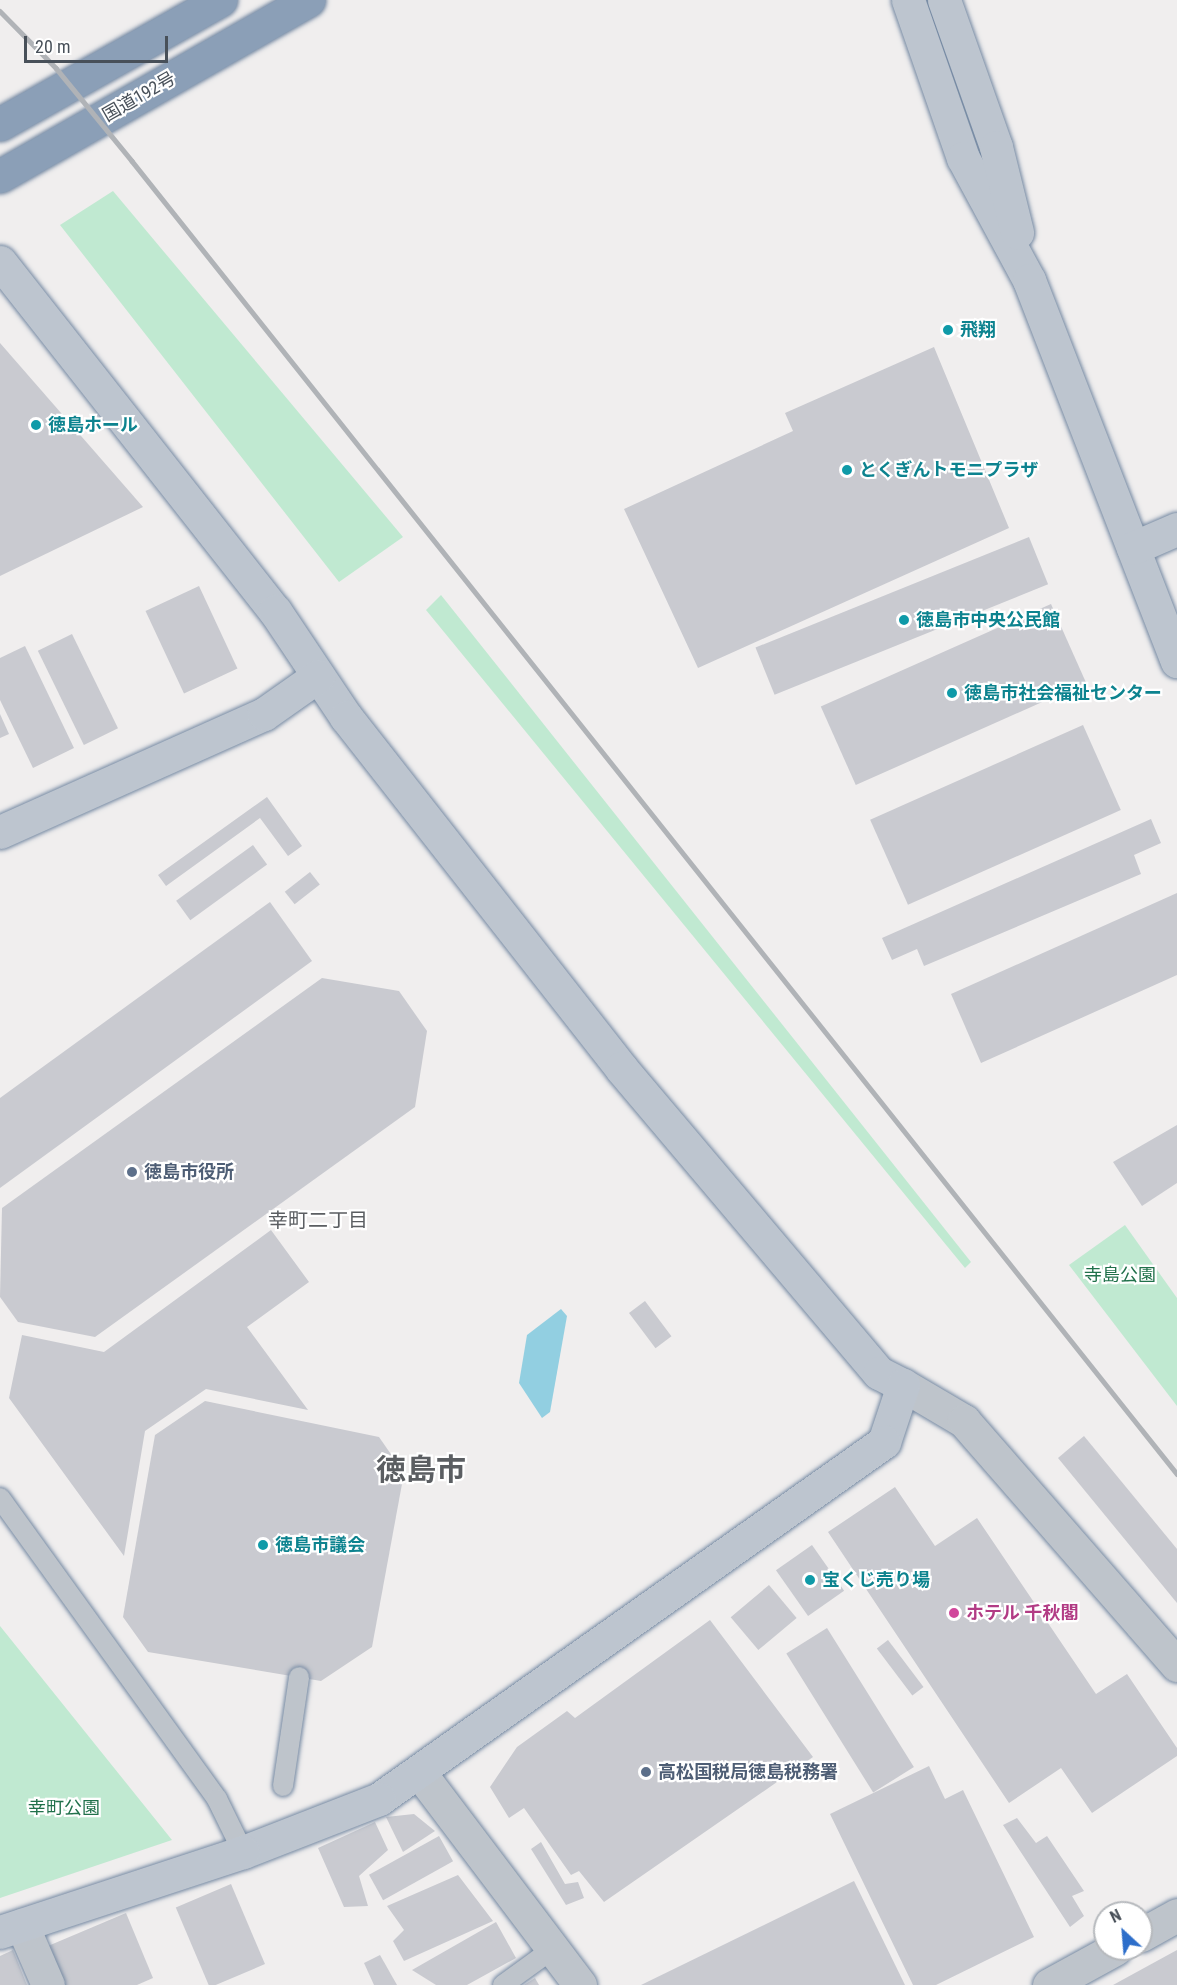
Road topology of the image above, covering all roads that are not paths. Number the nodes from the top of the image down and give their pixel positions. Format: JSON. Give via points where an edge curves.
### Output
{"nodes":[{"id":1,"x":220,"y":0,"type":"edge"},
{"id":2,"x":308,"y":0,"type":"edge"},
{"id":3,"x":908,"y":0,"type":"edge"},
{"id":4,"x":944,"y":0,"type":"edge"},
{"id":5,"x":0,"y":124,"type":"edge"},
{"id":6,"x":0,"y":176,"type":"edge"},
{"id":7,"x":0,"y":262,"type":"edge"},
{"id":8,"x":1029,"y":280,"type":"junction"},
{"id":9,"x":1177,"y":529,"type":"edge"},
{"id":10,"x":1133,"y":548,"type":"junction"},
{"id":11,"x":1177,"y":661,"type":"edge"},
{"id":12,"x":318,"y":676,"type":"junction"},
{"id":13,"x":0,"y":832,"type":"edge"},
{"id":14,"x":903,"y":1385,"type":"junction"},
{"id":15,"x":0,"y":1498,"type":"edge"},
{"id":16,"x":1177,"y":1665,"type":"edge"},
{"id":17,"x":299,"y":1677,"type":"dead end"},
{"id":18,"x":418,"y":1772,"type":"junction"},
{"id":19,"x":283,"y":1786,"type":"dead end"},
{"id":20,"x":243,"y":1852,"type":"junction"},
{"id":21,"x":1177,"y":1915,"type":"edge"},
{"id":22,"x":11,"y":1928,"type":"edge"},
{"id":23,"x":1153,"y":1928,"type":"edge"},
{"id":24,"x":554,"y":1948,"type":"junction"},
{"id":25,"x":1093,"y":1961,"type":"edge"},
{"id":26,"x":48,"y":1985,"type":"edge"},
{"id":27,"x":503,"y":1985,"type":"edge"},
{"id":28,"x":580,"y":1985,"type":"edge"},
{"id":29,"x":1049,"y":1985,"type":"edge"}],
"edges":[{"from":1,"to":5,"type":"highway"},
{"from":2,"to":6,"type":"highway","name":"国道192号"},
{"from":3,"to":8,"type":"street","via":[[963,158]]},
{"from":4,"to":8,"type":"street","via":[[996,147]]},
{"from":7,"to":12,"type":"street","via":[[275,611]]},
{"from":8,"to":10,"type":"street"},
{"from":9,"to":10,"type":"street"},
{"from":10,"to":11,"type":"street"},
{"from":12,"to":13,"type":"street","via":[[264,714]]},
{"from":12,"to":14,"type":"street","via":[[621,1068],[879,1373]]},
{"from":14,"to":16,"type":"street","via":[[964,1421]]},
{"from":14,"to":18,"type":"street","via":[[884,1442]]},
{"from":15,"to":20,"type":"lane","via":[[217,1798]]},
{"from":17,"to":19,"type":"lane"},
{"from":18,"to":20,"type":"street","via":[[356,1810]]},
{"from":18,"to":24,"type":"street"},
{"from":20,"to":22,"type":"street"},
{"from":21,"to":23,"type":"street"},
{"from":22,"to":26,"type":"street"},
{"from":24,"to":27,"type":"lane"},
{"from":24,"to":28,"type":"street"},
{"from":25,"to":29,"type":"street"}]}
